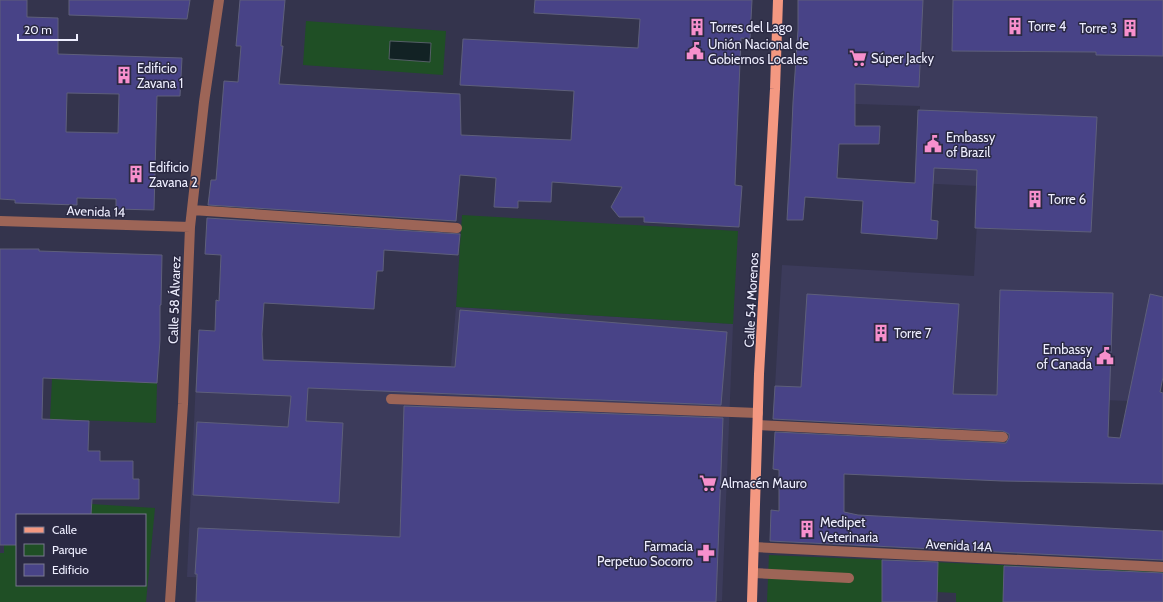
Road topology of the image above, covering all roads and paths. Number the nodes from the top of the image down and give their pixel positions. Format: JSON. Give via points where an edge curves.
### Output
{"nodes":[{"id":1,"x":219,"y":0,"type":"edge"},
{"id":2,"x":778,"y":0,"type":"edge"},
{"id":3,"x":192,"y":210,"type":"junction"},
{"id":4,"x":0,"y":221,"type":"edge"},
{"id":5,"x":190,"y":227,"type":"junction"},
{"id":6,"x":457,"y":228,"type":"dead end"},
{"id":7,"x":391,"y":399,"type":"dead end"},
{"id":8,"x":758,"y":413,"type":"junction"},
{"id":9,"x":758,"y":425,"type":"junction"},
{"id":10,"x":1004,"y":437,"type":"dead end"},
{"id":11,"x":754,"y":548,"type":"junction"},
{"id":12,"x":1163,"y":567,"type":"edge"},
{"id":13,"x":753,"y":573,"type":"junction"},
{"id":14,"x":849,"y":578,"type":"dead end"},
{"id":15,"x":170,"y":602,"type":"edge"},
{"id":16,"x":752,"y":602,"type":"edge"}],
"edges":[{"from":1,"to":3,"type":"street","name":"Calle 58 Álvarez"},
{"from":2,"to":8,"type":"main road","name":"Calle 54 Morenos"},
{"from":3,"to":5,"type":"street","name":"Calle 58 Álvarez"},
{"from":3,"to":6,"type":"street"},
{"from":4,"to":5,"type":"street","name":"Avenida 14"},
{"from":5,"to":15,"type":"street","name":"Calle 58 Álvarez","via":[[183,404]]},
{"from":7,"to":8,"type":"street"},
{"from":8,"to":9,"type":"main road","name":"Calle 54 Morenos"},
{"from":9,"to":10,"type":"street"},
{"from":9,"to":11,"type":"main road","name":"Calle 54 Morenos"},
{"from":11,"to":12,"type":"street","name":"Avenida 14A"},
{"from":11,"to":13,"type":"main road","name":"Calle 54 Morenos"},
{"from":13,"to":14,"type":"street"},
{"from":13,"to":16,"type":"main road","name":"Calle 54 Morenos"}]}
